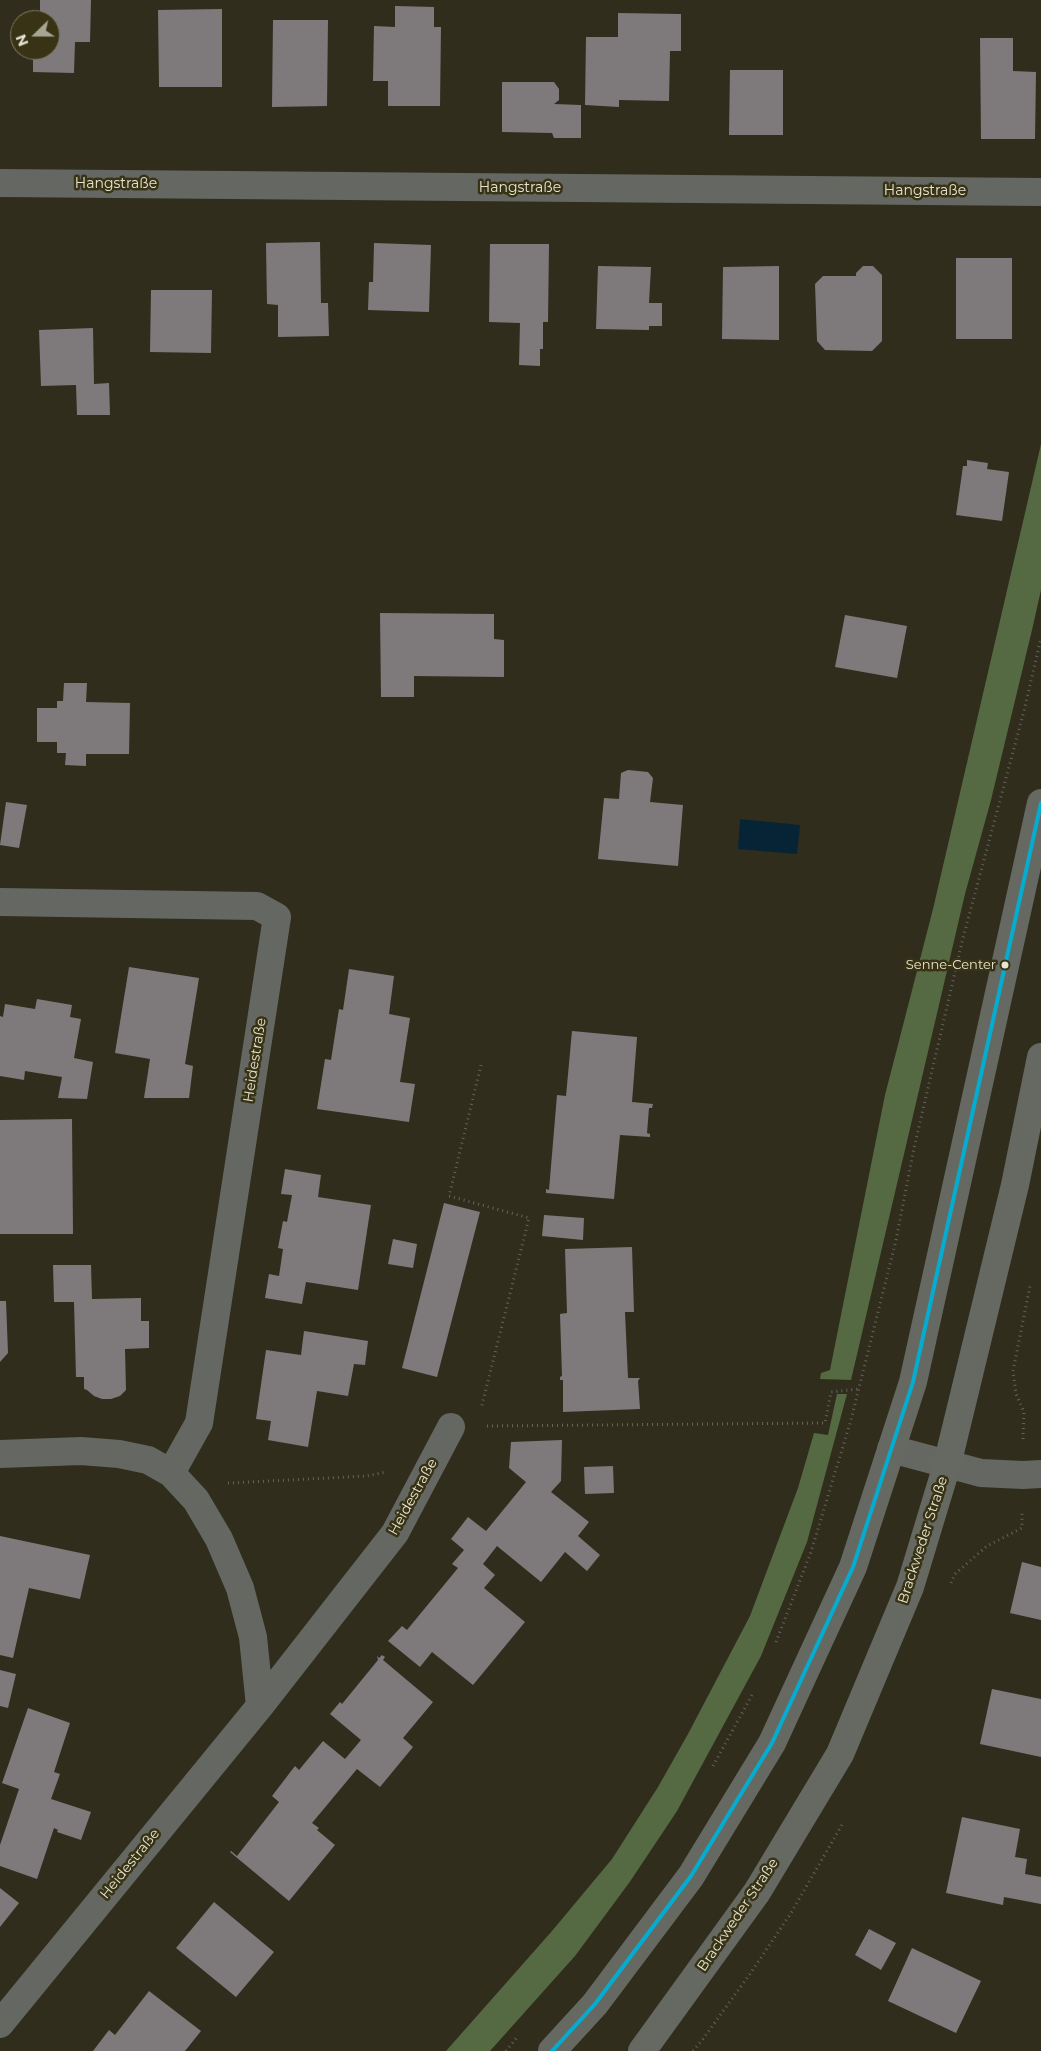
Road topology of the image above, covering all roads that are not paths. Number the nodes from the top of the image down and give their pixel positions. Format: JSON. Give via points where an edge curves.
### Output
{"nodes":[{"id":1,"x":0,"y":183,"type":"edge"},
{"id":2,"x":1041,"y":192,"type":"edge"},
{"id":3,"x":1041,"y":803,"type":"edge"},
{"id":4,"x":0,"y":902,"type":"edge"},
{"id":5,"x":1041,"y":1057,"type":"edge"},
{"id":6,"x":464,"y":1426,"type":"road end"},
{"id":7,"x":891,"y":1449,"type":"junction"},
{"id":8,"x":0,"y":1454,"type":"edge"},
{"id":9,"x":947,"y":1465,"type":"junction"},
{"id":10,"x":170,"y":1473,"type":"junction"},
{"id":11,"x":1041,"y":1474,"type":"edge"},
{"id":12,"x":260,"y":1706,"type":"junction"},
{"id":13,"x":0,"y":2024,"type":"edge"},
{"id":14,"x":552,"y":2051,"type":"edge"},
{"id":15,"x":642,"y":2051,"type":"edge"}],
"edges":[{"from":1,"to":2,"type":"street","name":"Hangstraße"},
{"from":3,"to":7,"type":"main road","via":[[913,1382]]},
{"from":4,"to":10,"type":"street","name":"Heidestraße","via":[[257,906],[277,917],[199,1423]]},
{"from":5,"to":9,"type":"main road","name":"Brackweder Straße","via":[[1015,1185]]},
{"from":6,"to":12,"type":"street","name":"Heidestraße","via":[[431,1464],[395,1533]]},
{"from":7,"to":9,"type":"street"},
{"from":7,"to":14,"type":"main road","via":[[853,1567],[772,1743],[691,1876],[595,2004]]},
{"from":8,"to":10,"type":"street","via":[[81,1451],[119,1454],[148,1460]]},
{"from":9,"to":11,"type":"street","via":[[981,1473]]},
{"from":9,"to":15,"type":"main road","name":"Brackweder Straße","via":[[910,1587],[840,1754],[757,1892]]},
{"from":10,"to":12,"type":"street","via":[[196,1500],[219,1539],[240,1588],[253,1637]]},
{"from":12,"to":13,"type":"street","name":"Heidestraße"}]}
